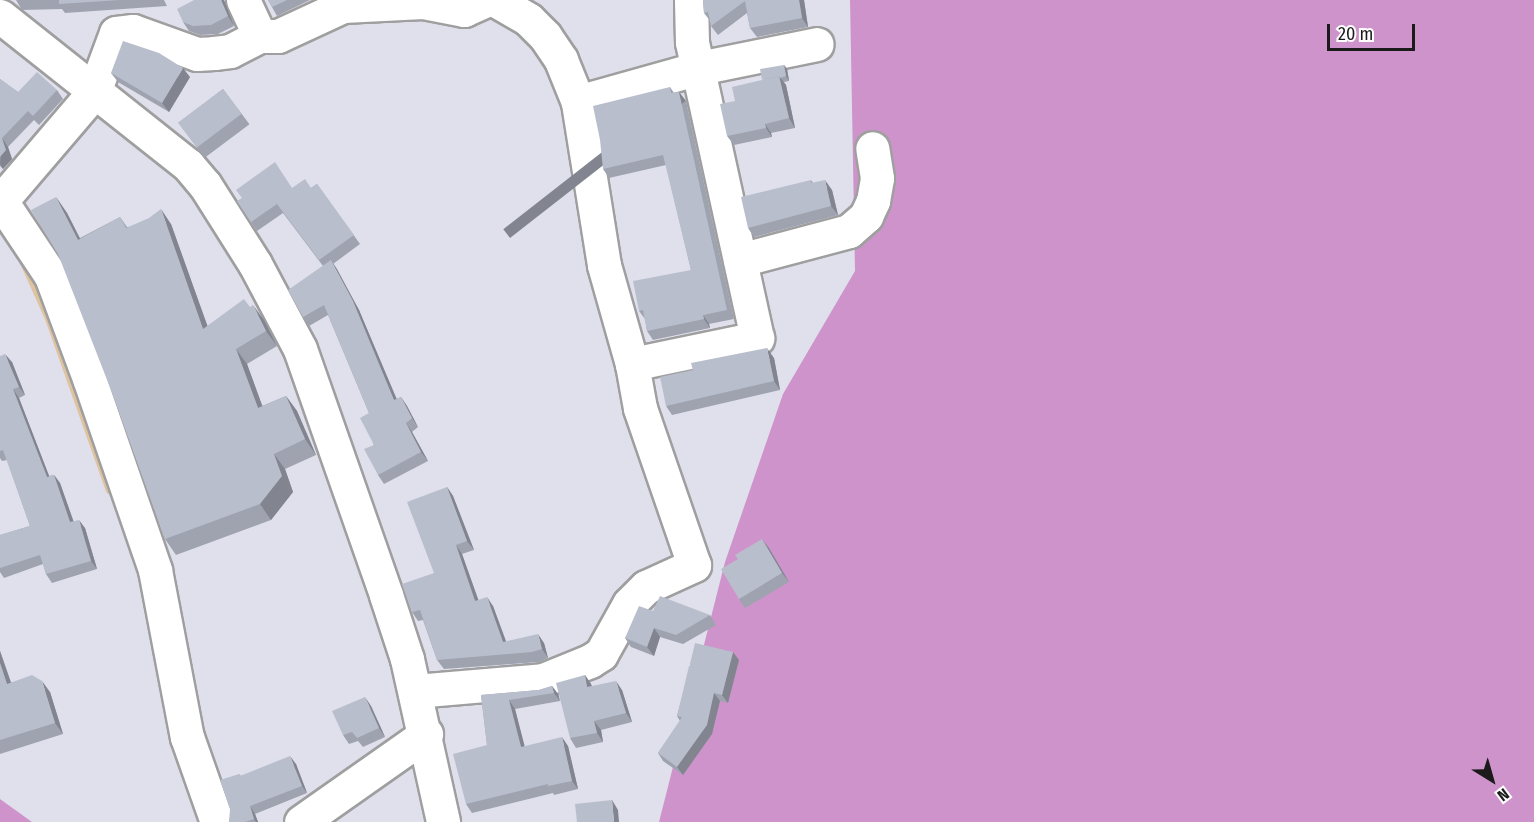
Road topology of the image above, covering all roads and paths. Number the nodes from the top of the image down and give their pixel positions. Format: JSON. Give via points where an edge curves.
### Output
{"nodes":[{"id":1,"x":243,"y":0,"type":"edge"},
{"id":2,"x":486,"y":0,"type":"edge"},
{"id":3,"x":495,"y":0,"type":"edge"},
{"id":4,"x":691,"y":0,"type":"edge"},
{"id":5,"x":342,"y":3,"type":"edge"},
{"id":6,"x":0,"y":16,"type":"edge"},
{"id":7,"x":260,"y":36,"type":"junction"},
{"id":8,"x":818,"y":44,"type":"dead end"},
{"id":9,"x":699,"y":68,"type":"junction"},
{"id":10,"x":94,"y":92,"type":"junction"},
{"id":11,"x":578,"y":102,"type":"junction"},
{"id":12,"x":872,"y":148,"type":"dead end"},
{"id":13,"x":0,"y":202,"type":"edge"},
{"id":14,"x":740,"y":260,"type":"junction"},
{"id":15,"x":632,"y":364,"type":"junction"},
{"id":16,"x":415,"y":691,"type":"junction"},
{"id":17,"x":426,"y":734,"type":"junction"},
{"id":18,"x":217,"y":822,"type":"edge"},
{"id":19,"x":301,"y":822,"type":"edge"},
{"id":20,"x":444,"y":822,"type":"edge"}],
"edges":[{"from":1,"to":7,"type":"street"},
{"from":2,"to":5,"type":"street","via":[[464,10],[423,2]]},
{"from":3,"to":11,"type":"street","via":[[529,20],[545,36],[561,60]]},
{"from":4,"to":9,"type":"street","via":[[692,42]]},
{"from":5,"to":7,"type":"street","via":[[278,36]]},
{"from":6,"to":10,"type":"street"},
{"from":7,"to":10,"type":"street","via":[[230,51],[197,54],[133,31],[116,33]]},
{"from":8,"to":9,"type":"street"},
{"from":9,"to":11,"type":"street"},
{"from":9,"to":14,"type":"street"},
{"from":10,"to":13,"type":"street"},
{"from":10,"to":16,"type":"street","via":[[194,172],[279,308],[300,349],[386,595]]},
{"from":11,"to":15,"type":"street","via":[[604,265]]},
{"from":12,"to":14,"type":"street","via":[[877,178],[873,201],[866,216],[849,231]]},
{"from":13,"to":18,"type":"street","via":[[51,276],[90,381],[155,570],[187,737]]},
{"from":14,"to":15,"type":"street","via":[[757,338]]},
{"from":15,"to":16,"type":"street","via":[[640,408],[694,565],[646,586],[629,604],[601,654],[590,661],[543,680]]},
{"from":16,"to":17,"type":"street"},
{"from":17,"to":19,"type":"street"},
{"from":17,"to":20,"type":"street"}]}
